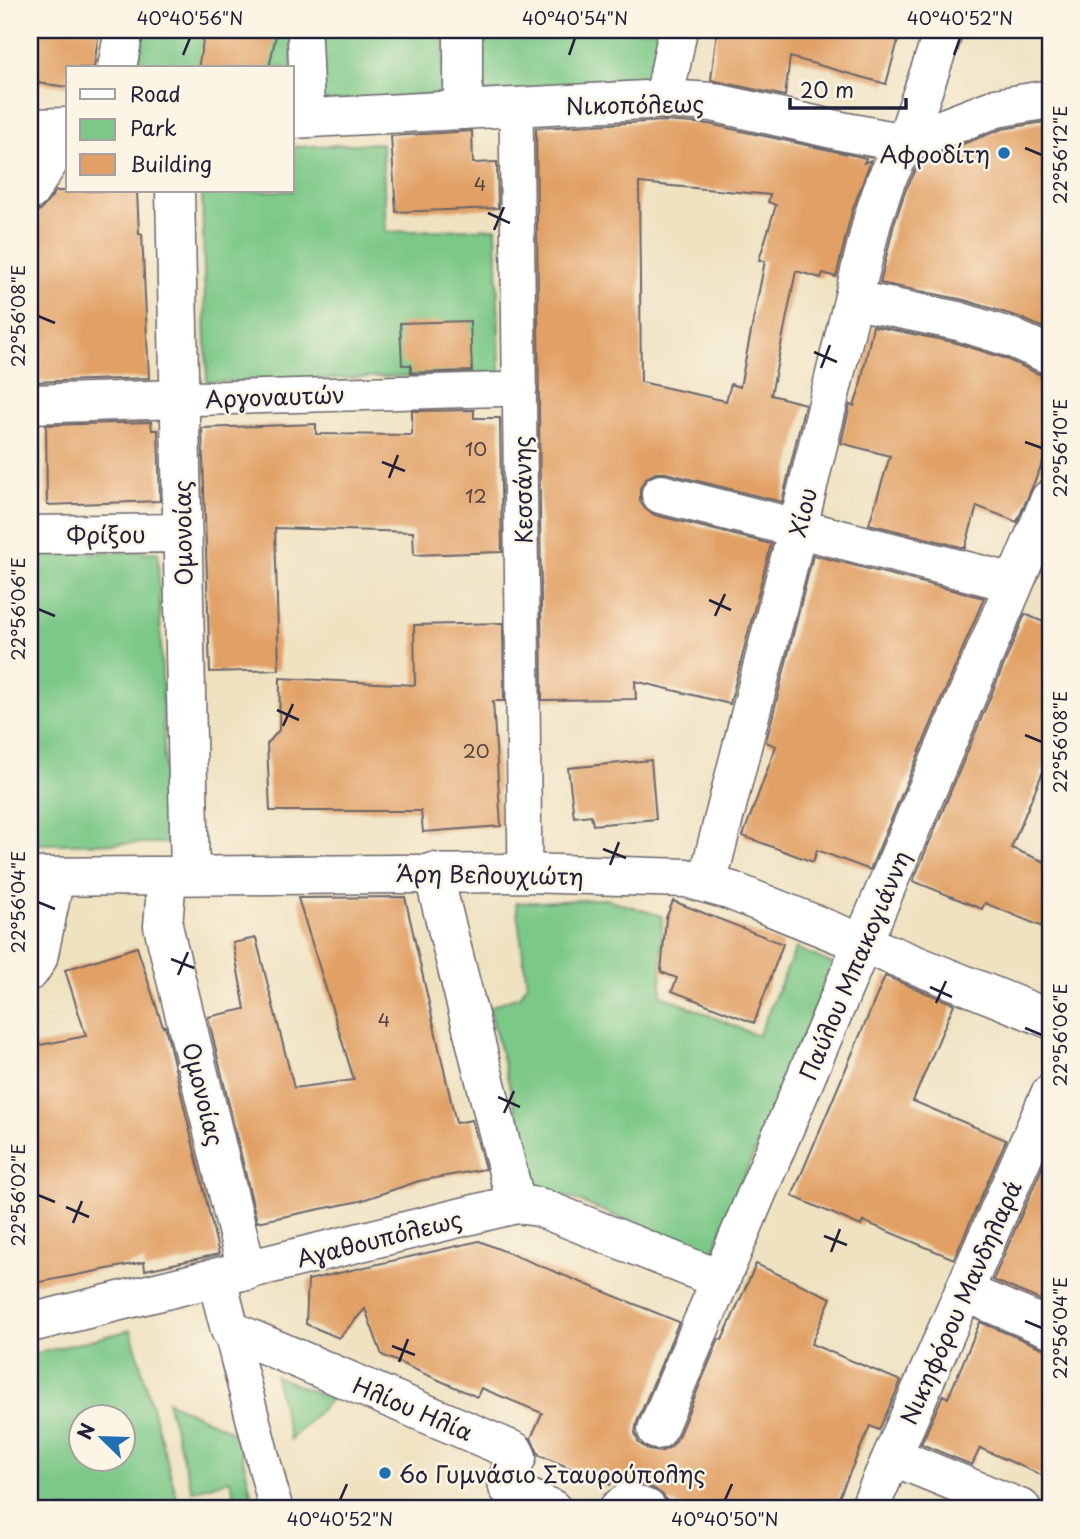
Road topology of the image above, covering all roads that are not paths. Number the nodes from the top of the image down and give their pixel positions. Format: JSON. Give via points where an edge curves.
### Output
{"nodes":[{"id":1,"x":124,"y":30,"type":"edge"},
{"id":2,"x":304,"y":30,"type":"edge"},
{"id":3,"x":463,"y":30,"type":"edge"},
{"id":4,"x":678,"y":30,"type":"edge"},
{"id":5,"x":944,"y":30,"type":"edge"},
{"id":6,"x":117,"y":66,"type":"edge"},
{"id":7,"x":664,"y":99,"type":"junction"},
{"id":8,"x":1050,"y":99,"type":"edge"},
{"id":9,"x":516,"y":107,"type":"junction"},
{"id":10,"x":463,"y":110,"type":"junction"},
{"id":11,"x":300,"y":119,"type":"edge"},
{"id":12,"x":66,"y":127,"type":"edge"},
{"id":13,"x":30,"y":128,"type":"edge"},
{"id":14,"x":66,"y":135,"type":"edge"},
{"id":15,"x":905,"y":143,"type":"junction"},
{"id":16,"x":30,"y":191,"type":"edge"},
{"id":17,"x":175,"y":192,"type":"edge"},
{"id":18,"x":854,"y":300,"type":"junction"},
{"id":19,"x":1050,"y":355,"type":"edge"},
{"id":20,"x":520,"y":389,"type":"junction"},
{"id":21,"x":179,"y":399,"type":"junction"},
{"id":22,"x":30,"y":404,"type":"edge"},
{"id":23,"x":661,"y":494,"type":"dead end"},
{"id":24,"x":1050,"y":499,"type":"edge"},
{"id":25,"x":798,"y":527,"type":"junction"},
{"id":26,"x":182,"y":533,"type":"junction"},
{"id":27,"x":30,"y":535,"type":"edge"},
{"id":28,"x":1043,"y":537,"type":"edge"},
{"id":29,"x":1014,"y":583,"type":"junction"},
{"id":30,"x":433,"y":872,"type":"junction"},
{"id":31,"x":525,"y":873,"type":"junction"},
{"id":32,"x":179,"y":876,"type":"junction"},
{"id":33,"x":42,"y":877,"type":"edge"},
{"id":34,"x":707,"y":884,"type":"junction"},
{"id":35,"x":863,"y":944,"type":"junction"},
{"id":36,"x":30,"y":971,"type":"edge"},
{"id":37,"x":1050,"y":1019,"type":"edge"},
{"id":38,"x":1050,"y":1094,"type":"edge"},
{"id":39,"x":516,"y":1204,"type":"junction"},
{"id":40,"x":232,"y":1275,"type":"junction"},
{"id":41,"x":721,"y":1280,"type":"junction"},
{"id":42,"x":964,"y":1292,"type":"junction"},
{"id":43,"x":30,"y":1323,"type":"edge"},
{"id":44,"x":1050,"y":1328,"type":"edge"},
{"id":45,"x":230,"y":1330,"type":"junction"},
{"id":46,"x":657,"y":1430,"type":"dead end"},
{"id":47,"x":892,"y":1456,"type":"junction"},
{"id":48,"x":276,"y":1509,"type":"edge"},
{"id":49,"x":552,"y":1509,"type":"edge"},
{"id":50,"x":618,"y":1509,"type":"edge"},
{"id":51,"x":647,"y":1509,"type":"edge"},
{"id":52,"x":869,"y":1509,"type":"edge"},
{"id":53,"x":1022,"y":1509,"type":"edge"}],
"edges":[{"from":1,"to":6,"type":"street"},
{"from":2,"to":11,"type":"street"},
{"from":3,"to":10,"type":"street"},
{"from":4,"to":7,"type":"street"},
{"from":5,"to":15,"type":"street","name":"Χίου"},
{"from":7,"to":9,"type":"street","name":"Νικοπόλεως"},
{"from":7,"to":15,"type":"street","name":"Νικοπόλεως","via":[[712,102]]},
{"from":8,"to":15,"type":"street","via":[[996,108]]},
{"from":9,"to":10,"type":"street","name":"Νικοπόλεως"},
{"from":9,"to":20,"type":"street","name":"Κεσσάνης"},
{"from":10,"to":11,"type":"street","name":"Νικοπόλεως"},
{"from":12,"to":13,"type":"street"},
{"from":14,"to":16,"type":"street"},
{"from":15,"to":18,"type":"street","name":"Χίου","via":[[873,218]]},
{"from":17,"to":21,"type":"street","name":"Ομονοίας"},
{"from":18,"to":19,"type":"street","via":[[958,321]]},
{"from":18,"to":25,"type":"street","name":"Χίου"},
{"from":20,"to":21,"type":"street","name":"Αργοναυτών"},
{"from":20,"to":31,"type":"street","name":"Κεσσάνης"},
{"from":21,"to":22,"type":"street","name":"Αργοναυτών"},
{"from":21,"to":26,"type":"street","name":"Ομονοίας"},
{"from":23,"to":25,"type":"street"},
{"from":24,"to":28,"type":"street","name":"Παύλου Μπακογιάννη"},
{"from":25,"to":29,"type":"street"},
{"from":25,"to":34,"type":"street","name":"Χίου"},
{"from":26,"to":27,"type":"street","name":"Φρίξου"},
{"from":26,"to":32,"type":"street","name":"Ομονοίας"},
{"from":28,"to":29,"type":"street","name":"Παύλου Μπακογιάννη"},
{"from":29,"to":35,"type":"street","name":"Παύλου Μπακογιάννη"},
{"from":30,"to":31,"type":"street","name":"Άρη Βελουχιώτη"},
{"from":30,"to":32,"type":"street","name":"Άρη Βελουχιώτη"},
{"from":30,"to":39,"type":"street"},
{"from":31,"to":34,"type":"street","name":"Άρη Βελουχιώτη","via":[[686,878]]},
{"from":32,"to":33,"type":"street","name":"Άρη Βελουχιώτη"},
{"from":32,"to":40,"type":"street","name":"Ομονοίας","via":[[163,926]]},
{"from":33,"to":36,"type":"street","via":[[38,958]]},
{"from":34,"to":35,"type":"street","name":"Άρη Βελουχιώτη"},
{"from":35,"to":37,"type":"street","name":"Άρη Βελουχιώτη"},
{"from":35,"to":41,"type":"street","name":"Παύλου Μπακογιάννη"},
{"from":38,"to":42,"type":"street","name":"Νικηφόρου Μανδηλαρά"},
{"from":39,"to":40,"type":"street","name":"Αγαθουπόλεως"},
{"from":39,"to":41,"type":"street","name":"Αγαθουπόλεως","via":[[540,1207]]},
{"from":40,"to":43,"type":"street","name":"Αγαθουπόλεως"},
{"from":40,"to":45,"type":"street","name":"Ομονοίας"},
{"from":41,"to":46,"type":"street","name":"Παύλου Μπακογιάννη"},
{"from":42,"to":44,"type":"street"},
{"from":42,"to":47,"type":"street","name":"Νικηφόρου Μανδηλαρά"},
{"from":45,"to":48,"type":"street","name":"Ομονοίας"},
{"from":45,"to":49,"type":"street","name":"Ηλίου Ηλία","via":[[514,1451],[517,1457],[508,1487]]},
{"from":47,"to":52,"type":"street","name":"Νικηφόρου Μανδηλαρά"},
{"from":47,"to":53,"type":"street"},
{"from":50,"to":51,"type":"street","via":[[628,1502]]}]}
